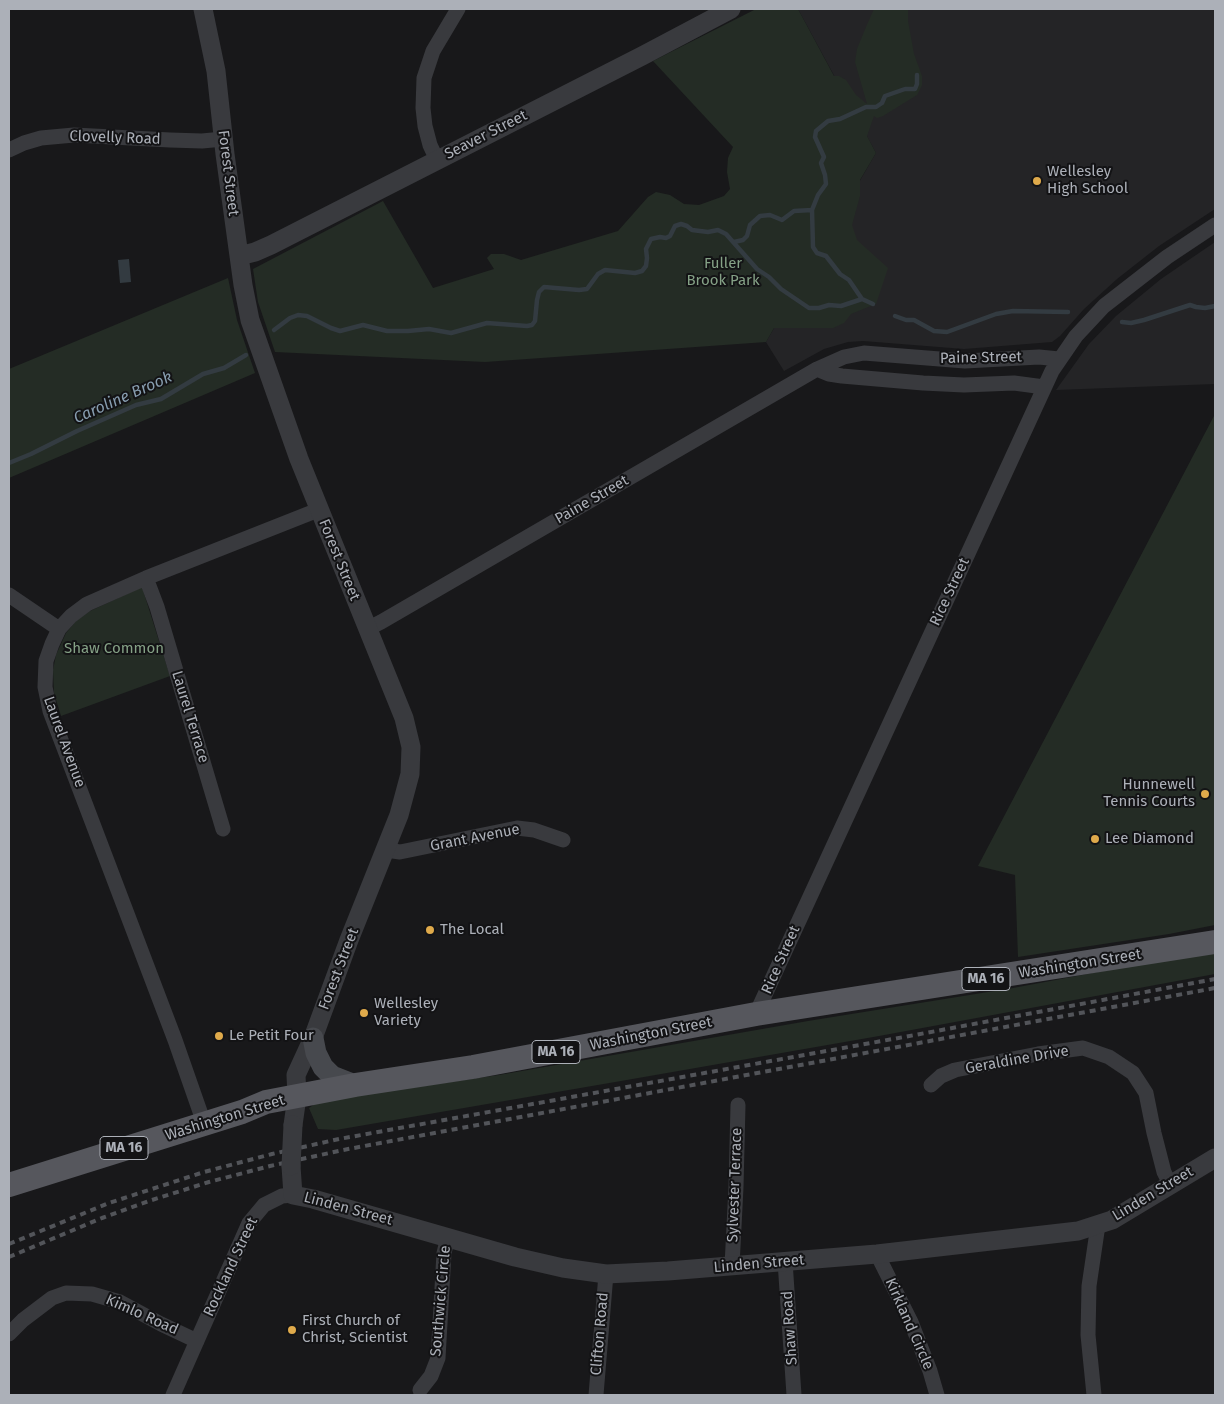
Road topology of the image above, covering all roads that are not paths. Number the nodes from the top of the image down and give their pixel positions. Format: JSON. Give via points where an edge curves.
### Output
{"nodes":[{"id":1,"x":203,"y":9,"type":"edge"},
{"id":2,"x":458,"y":9,"type":"edge"},
{"id":3,"x":731,"y":9,"type":"edge"},
{"id":4,"x":223,"y":139,"type":"junction"},
{"id":5,"x":9,"y":150,"type":"edge"},
{"id":6,"x":437,"y":160,"type":"junction"},
{"id":7,"x":1215,"y":225,"type":"edge"},
{"id":8,"x":239,"y":256,"type":"junction"},
{"id":9,"x":1059,"y":359,"type":"junction"},
{"id":10,"x":816,"y":369,"type":"junction"},
{"id":11,"x":1044,"y":387,"type":"junction"},
{"id":12,"x":318,"y":510,"type":"junction"},
{"id":13,"x":146,"y":578,"type":"junction"},
{"id":14,"x":9,"y":594,"type":"edge"},
{"id":15,"x":59,"y":629,"type":"junction"},
{"id":16,"x":367,"y":629,"type":"junction"},
{"id":17,"x":223,"y":829,"type":"dead end"},
{"id":18,"x":563,"y":840,"type":"dead end"},
{"id":19,"x":386,"y":850,"type":"junction"},
{"id":20,"x":1215,"y":942,"type":"edge"},
{"id":21,"x":756,"y":1014,"type":"junction"},
{"id":22,"x":313,"y":1038,"type":"junction"},
{"id":23,"x":355,"y":1085,"type":"junction"},
{"id":24,"x":931,"y":1085,"type":"dead end"},
{"id":25,"x":297,"y":1097,"type":"junction"},
{"id":26,"x":738,"y":1105,"type":"dead end"},
{"id":27,"x":204,"y":1123,"type":"junction"},
{"id":28,"x":1215,"y":1158,"type":"edge"},
{"id":29,"x":1170,"y":1184,"type":"junction"},
{"id":30,"x":9,"y":1185,"type":"edge"},
{"id":31,"x":293,"y":1195,"type":"junction"},
{"id":32,"x":1098,"y":1225,"type":"junction"},
{"id":33,"x":448,"y":1237,"type":"junction"},
{"id":34,"x":877,"y":1254,"type":"junction"},
{"id":35,"x":785,"y":1261,"type":"junction"},
{"id":36,"x":732,"y":1266,"type":"junction"},
{"id":37,"x":606,"y":1274,"type":"junction"},
{"id":38,"x":9,"y":1334,"type":"edge"},
{"id":39,"x":197,"y":1340,"type":"junction"},
{"id":40,"x":420,"y":1390,"type":"dead end"},
{"id":41,"x":173,"y":1395,"type":"edge"},
{"id":42,"x":596,"y":1395,"type":"edge"},
{"id":43,"x":794,"y":1395,"type":"edge"},
{"id":44,"x":936,"y":1395,"type":"edge"},
{"id":45,"x":1094,"y":1395,"type":"edge"}],
"edges":[{"from":1,"to":4,"type":"street","name":"Forest Street","via":[[215,66]]},
{"from":2,"to":6,"type":"street","via":[[433,51],[424,78],[425,126]]},
{"from":3,"to":6,"type":"street","name":"Seaver Street"},
{"from":4,"to":5,"type":"street","name":"Clovelly Road","via":[[202,141],[74,135],[41,138]]},
{"from":4,"to":8,"type":"street","name":"Forest Street"},
{"from":6,"to":8,"type":"street","name":"Seaver Street","via":[[272,245]]},
{"from":7,"to":9,"type":"street","name":"Rice Street","via":[[1104,306]]},
{"from":8,"to":12,"type":"street","name":"Forest Street","via":[[247,309]]},
{"from":9,"to":10,"type":"street","name":"Paine Street","via":[[965,361],[864,354],[844,357]]},
{"from":9,"to":11,"type":"street","name":"Rice Street"},
{"from":10,"to":11,"type":"street","name":"Paine Street","via":[[842,376],[930,384],[1014,382]]},
{"from":10,"to":16,"type":"street","name":"Paine Street"},
{"from":11,"to":21,"type":"street","name":"Rice Street"},
{"from":12,"to":13,"type":"street","name":"Laurel Avenue"},
{"from":12,"to":16,"type":"street","name":"Forest Street"},
{"from":13,"to":15,"type":"street","name":"Laurel Avenue","via":[[87,604]]},
{"from":13,"to":17,"type":"street","name":"Laurel Terrace"},
{"from":14,"to":15,"type":"street"},
{"from":15,"to":27,"type":"street","name":"Laurel Avenue","via":[[45,669],[48,703]]},
{"from":16,"to":19,"type":"street","name":"Forest Street","via":[[404,718],[411,747],[408,783]]},
{"from":18,"to":19,"type":"street","name":"Grant Avenue","via":[[517,828],[400,852]]},
{"from":19,"to":22,"type":"street","name":"Forest Street"},
{"from":20,"to":21,"type":"main road","name":"Washington Street","number":"MA 16"},
{"from":21,"to":23,"type":"main road","name":"Washington Street","number":"MA 16","via":[[473,1067]]},
{"from":22,"to":23,"type":"main road","via":[[323,1067],[332,1076]]},
{"from":22,"to":25,"type":"street","name":"Forest Street","via":[[296,1075]]},
{"from":23,"to":25,"type":"main road","name":"Washington Street","number":"MA 16"},
{"from":24,"to":29,"type":"street","name":"Geraldine Drive","via":[[955,1070],[1038,1054],[1083,1048],[1108,1057],[1133,1073],[1146,1093],[1164,1172]]},
{"from":25,"to":27,"type":"main road","name":"Washington Street","number":"MA 16","via":[[266,1102]]},
{"from":25,"to":31,"type":"street","bridge":true,"via":[[291,1166]]},
{"from":26,"to":36,"type":"street","name":"Sylvester Terrace"},
{"from":27,"to":30,"type":"main road","name":"Washington Street","number":"MA 16"},
{"from":28,"to":29,"type":"street","name":"Linden Street"},
{"from":29,"to":32,"type":"street","name":"Linden Street","via":[[1131,1210]]},
{"from":31,"to":33,"type":"street","name":"Linden Street"},
{"from":31,"to":39,"type":"street","name":"Rockland Street","via":[[270,1202],[252,1218]]},
{"from":32,"to":34,"type":"street","name":"Linden Street","via":[[1078,1231]]},
{"from":32,"to":45,"type":"street","via":[[1089,1286],[1088,1335]]},
{"from":33,"to":37,"type":"street","name":"Linden Street","via":[[562,1268]]},
{"from":33,"to":40,"type":"street","name":"Southwick Circle","via":[[444,1253],[438,1358],[431,1376]]},
{"from":34,"to":35,"type":"street","name":"Linden Street"},
{"from":34,"to":44,"type":"street","name":"Kirkland Circle","via":[[911,1322]]},
{"from":35,"to":36,"type":"street","name":"Linden Street"},
{"from":35,"to":43,"type":"street","name":"Shaw Road"},
{"from":36,"to":37,"type":"street","name":"Linden Street"},
{"from":37,"to":42,"type":"street","name":"Clifton Road"},
{"from":38,"to":39,"type":"street","name":"Kimlo Road","via":[[52,1298],[66,1294],[92,1294],[120,1302]]},
{"from":39,"to":41,"type":"street","name":"Rockland Street"}]}
